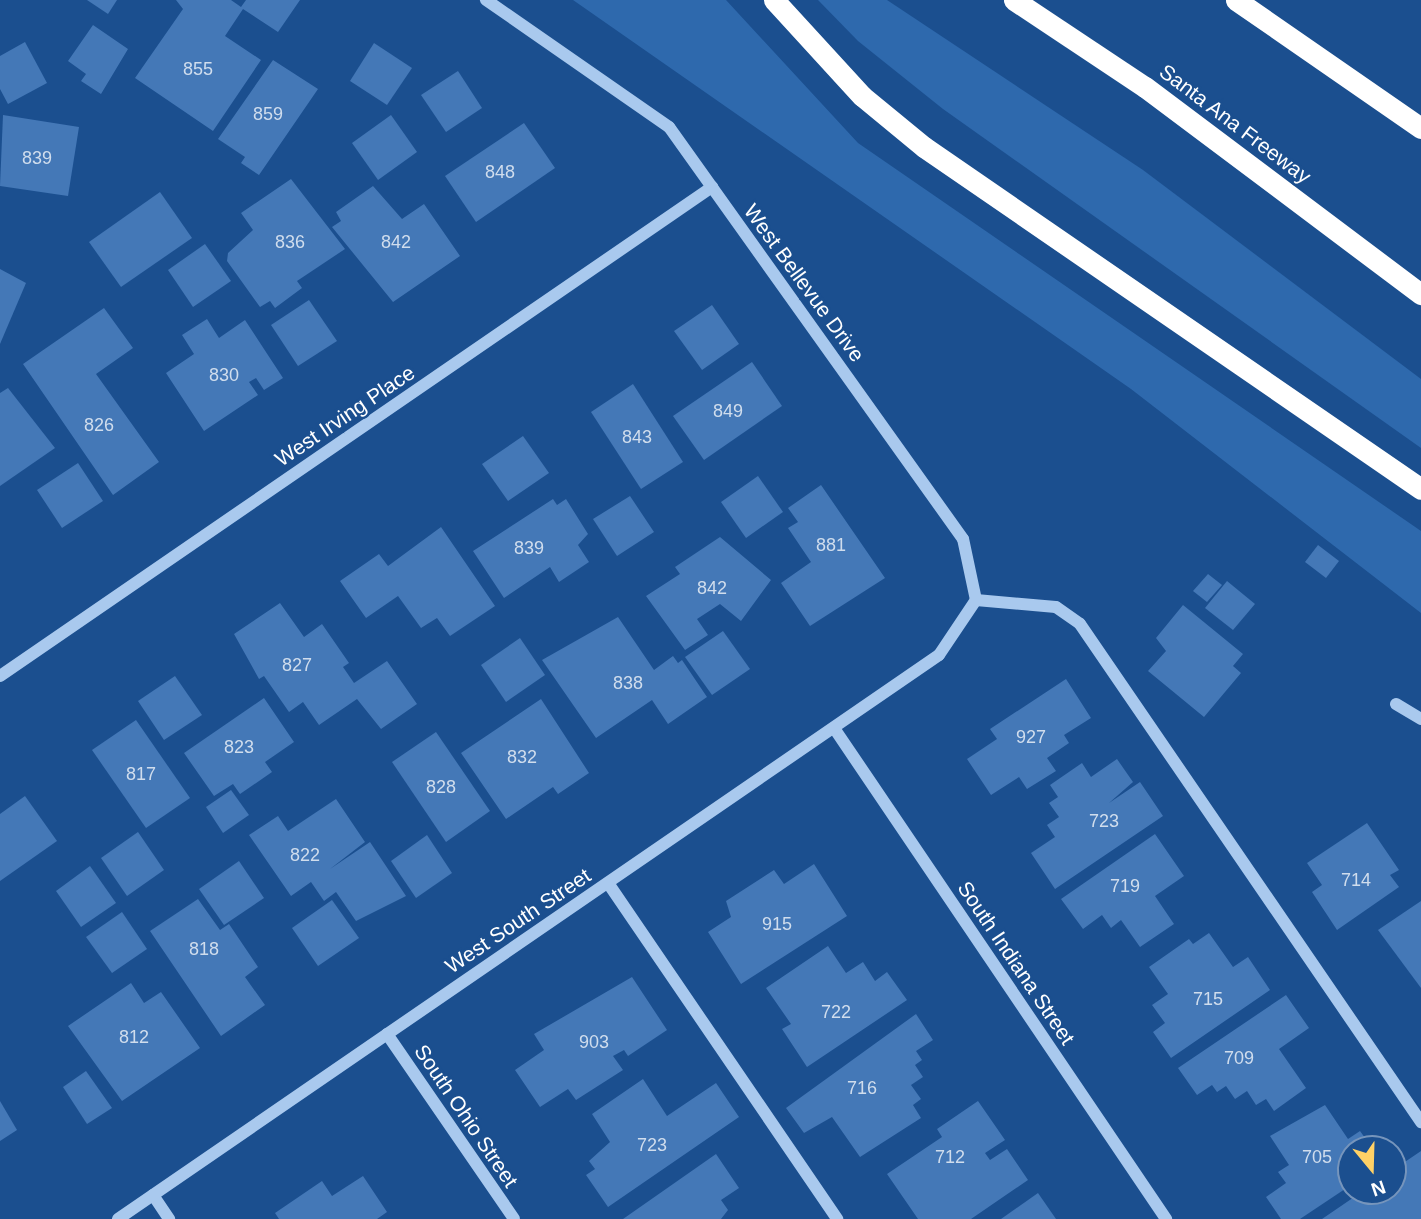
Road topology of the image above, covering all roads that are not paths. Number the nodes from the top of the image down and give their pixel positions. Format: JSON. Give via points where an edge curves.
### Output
{"nodes":[{"id":1,"x":486,"y":0,"type":"edge"},
{"id":2,"x":774,"y":0,"type":"edge"},
{"id":3,"x":1014,"y":0,"type":"edge"},
{"id":4,"x":1236,"y":0,"type":"edge"},
{"id":5,"x":1421,"y":128,"type":"edge"},
{"id":6,"x":712,"y":187,"type":"junction"},
{"id":7,"x":1421,"y":294,"type":"edge"},
{"id":8,"x":1421,"y":489,"type":"edge"},
{"id":9,"x":976,"y":600,"type":"junction"},
{"id":10,"x":0,"y":676,"type":"edge"},
{"id":11,"x":1396,"y":705,"type":"dead end"},
{"id":12,"x":1421,"y":719,"type":"edge"},
{"id":13,"x":834,"y":728,"type":"junction"},
{"id":14,"x":608,"y":883,"type":"junction"},
{"id":15,"x":387,"y":1034,"type":"junction"},
{"id":16,"x":1421,"y":1122,"type":"edge"},
{"id":17,"x":153,"y":1195,"type":"junction"},
{"id":18,"x":118,"y":1219,"type":"edge"},
{"id":19,"x":169,"y":1219,"type":"edge"},
{"id":20,"x":513,"y":1219,"type":"edge"},
{"id":21,"x":837,"y":1219,"type":"edge"},
{"id":22,"x":1166,"y":1219,"type":"edge"}],
"edges":[{"from":1,"to":6,"type":"street","name":"West Bellevue Drive","via":[[669,127]]},
{"from":2,"to":8,"type":"highway","via":[[862,96],[923,147]]},
{"from":3,"to":7,"type":"highway","name":"Santa Ana Freeway","via":[[1144,87]]},
{"from":4,"to":5,"type":"highway"},
{"from":6,"to":9,"type":"street","name":"West Bellevue Drive","via":[[963,539]]},
{"from":6,"to":10,"type":"street","name":"West Irving Place"},
{"from":9,"to":13,"type":"street","name":"West South Street","via":[[939,655]]},
{"from":9,"to":16,"type":"street","via":[[1056,607],[1080,624]]},
{"from":11,"to":12,"type":"street"},
{"from":13,"to":14,"type":"street","name":"West South Street"},
{"from":13,"to":22,"type":"street","name":"South Indiana Street"},
{"from":14,"to":15,"type":"street","name":"West South Street"},
{"from":14,"to":21,"type":"street"},
{"from":15,"to":17,"type":"street","name":"West South Street"},
{"from":15,"to":20,"type":"street","name":"South Ohio Street"},
{"from":17,"to":18,"type":"street","name":"West South Street"},
{"from":17,"to":19,"type":"street"}]}
